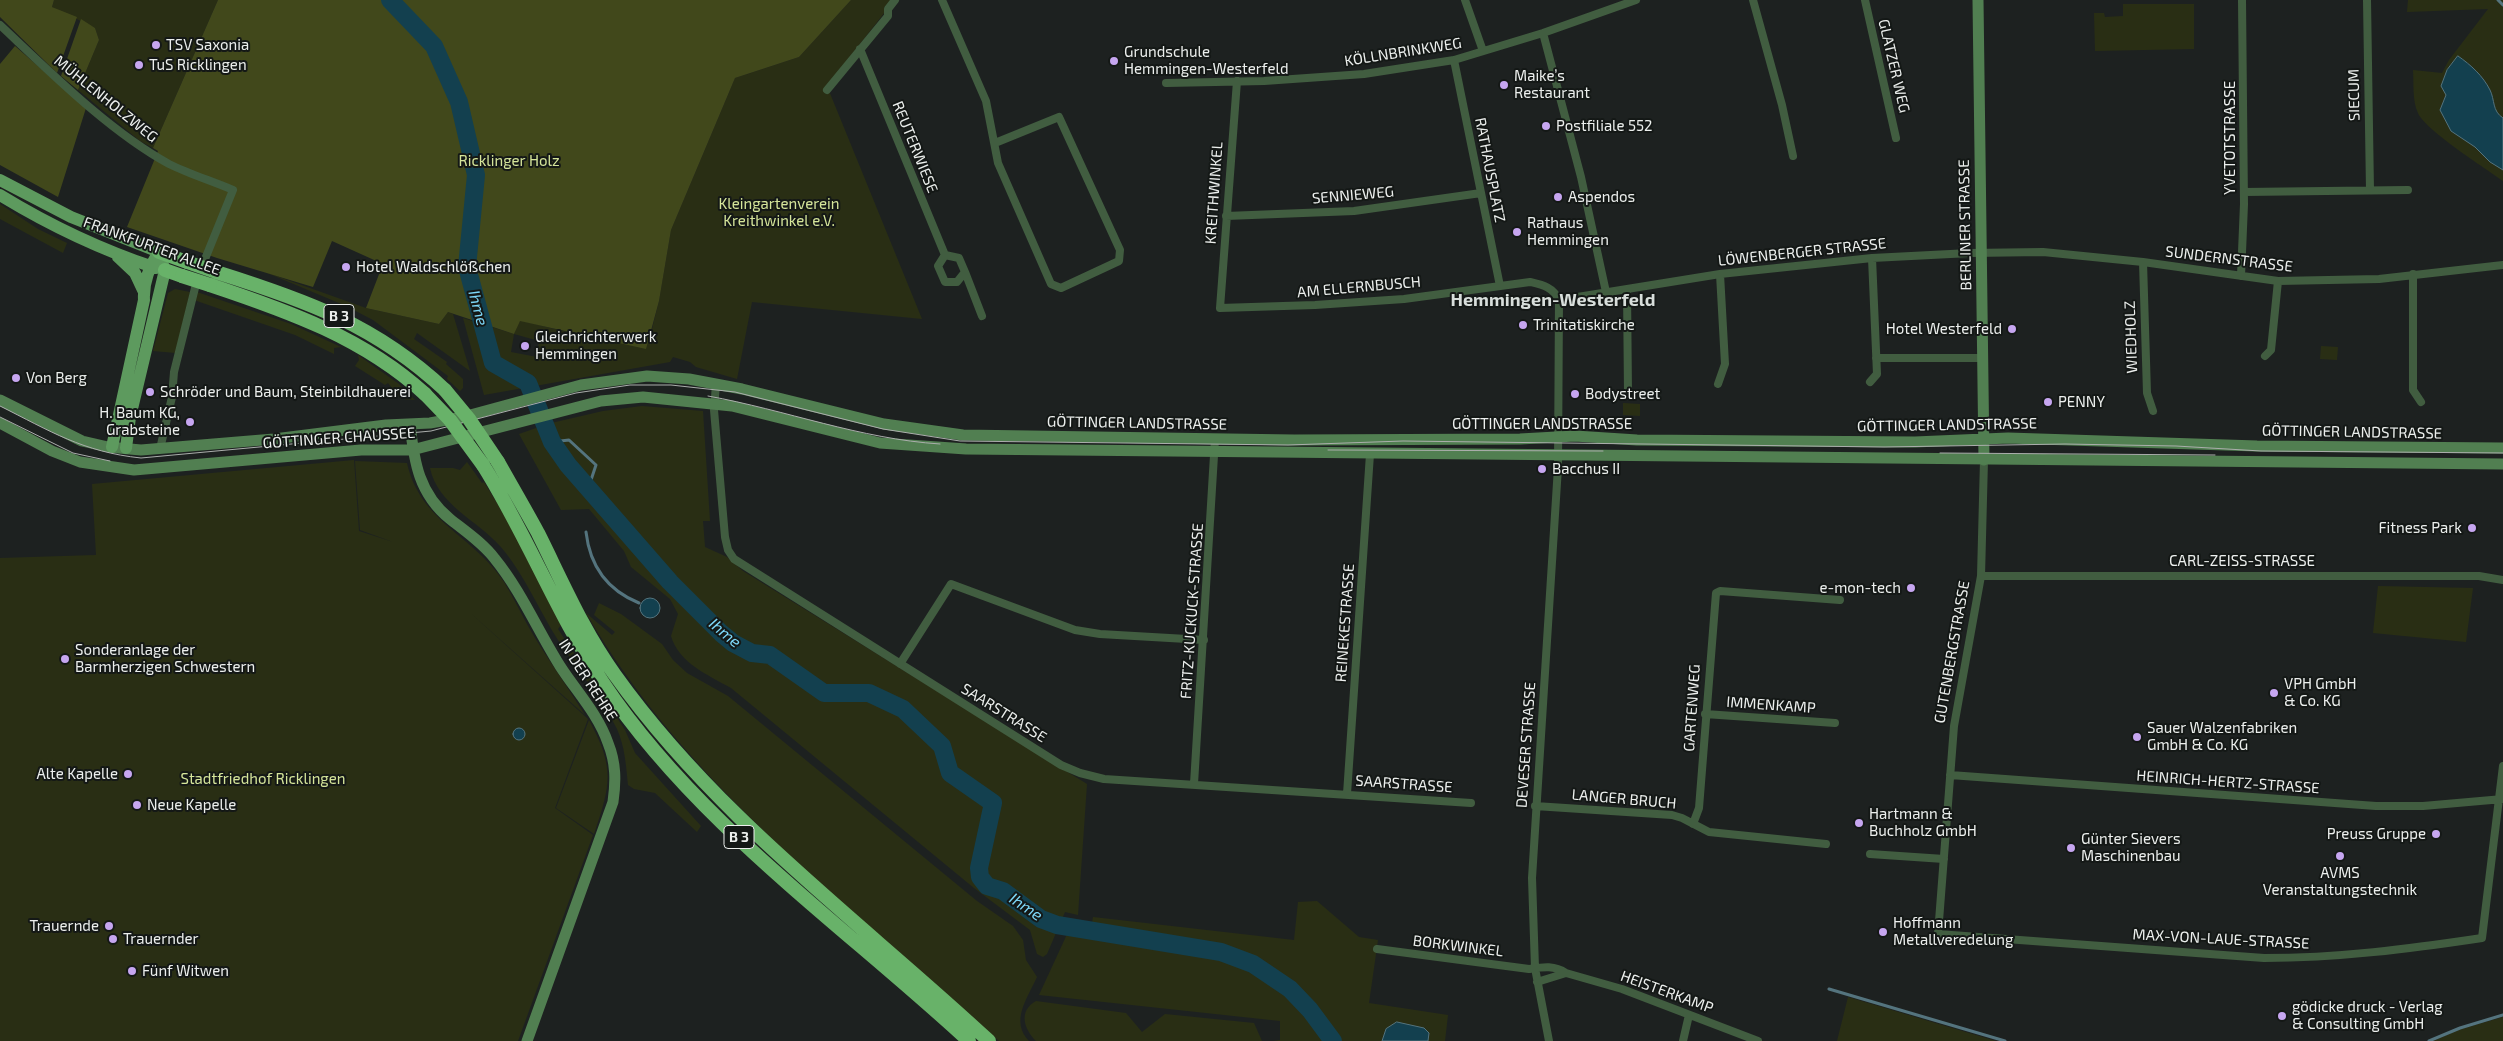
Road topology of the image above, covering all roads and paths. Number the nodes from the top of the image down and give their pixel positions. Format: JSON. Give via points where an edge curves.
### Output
{"nodes":[{"id":1,"x":895,"y":0,"type":"edge"},
{"id":2,"x":942,"y":0,"type":"edge"},
{"id":3,"x":1465,"y":0,"type":"edge"},
{"id":4,"x":1636,"y":0,"type":"edge"},
{"id":5,"x":1753,"y":0,"type":"edge"},
{"id":6,"x":1865,"y":0,"type":"edge"},
{"id":7,"x":1978,"y":0,"type":"edge"},
{"id":8,"x":2242,"y":0,"type":"edge"},
{"id":9,"x":2367,"y":0,"type":"edge"},
{"id":10,"x":0,"y":25,"type":"edge"},
{"id":11,"x":1543,"y":33,"type":"junction"},
{"id":12,"x":860,"y":49,"type":"junction"},
{"id":13,"x":1484,"y":51,"type":"junction"},
{"id":14,"x":1454,"y":60,"type":"junction"},
{"id":15,"x":1237,"y":81,"type":"junction"},
{"id":16,"x":1166,"y":83,"type":"dead end"},
{"id":17,"x":827,"y":90,"type":"dead end"},
{"id":18,"x":1896,"y":138,"type":"dead end"},
{"id":19,"x":995,"y":143,"type":"junction"},
{"id":20,"x":1793,"y":156,"type":"dead end"},
{"id":21,"x":0,"y":180,"type":"edge"},
{"id":22,"x":2370,"y":190,"type":"junction"},
{"id":23,"x":2408,"y":190,"type":"dead end"},
{"id":24,"x":2244,"y":192,"type":"junction"},
{"id":25,"x":1481,"y":194,"type":"junction"},
{"id":26,"x":0,"y":195,"type":"edge"},
{"id":27,"x":1226,"y":216,"type":"junction"},
{"id":28,"x":113,"y":252,"type":"junction"},
{"id":29,"x":159,"y":252,"type":"junction"},
{"id":30,"x":1980,"y":253,"type":"junction"},
{"id":31,"x":945,"y":255,"type":"junction"},
{"id":32,"x":1872,"y":258,"type":"junction"},
{"id":33,"x":2143,"y":262,"type":"junction"},
{"id":34,"x":150,"y":265,"type":"junction"},
{"id":35,"x":2503,"y":265,"type":"edge"},
{"id":36,"x":165,"y":270,"type":"junction"},
{"id":37,"x":965,"y":272,"type":"junction"},
{"id":38,"x":1720,"y":274,"type":"junction"},
{"id":39,"x":2413,"y":274,"type":"junction"},
{"id":40,"x":2241,"y":276,"type":"junction"},
{"id":41,"x":2278,"y":281,"type":"junction"},
{"id":42,"x":1500,"y":286,"type":"junction"},
{"id":43,"x":1627,"y":289,"type":"junction"},
{"id":44,"x":143,"y":290,"type":"junction"},
{"id":45,"x":1606,"y":292,"type":"junction"},
{"id":46,"x":1559,"y":300,"type":"junction"},
{"id":47,"x":1220,"y":308,"type":"joint"},
{"id":48,"x":982,"y":316,"type":"dead end"},
{"id":49,"x":2265,"y":356,"type":"dead end"},
{"id":50,"x":1876,"y":358,"type":"junction"},
{"id":51,"x":1982,"y":358,"type":"junction"},
{"id":52,"x":618,"y":378,"type":"joint"},
{"id":53,"x":1870,"y":382,"type":"dead end"},
{"id":54,"x":716,"y":384,"type":"junction"},
{"id":55,"x":1718,"y":384,"type":"dead end"},
{"id":56,"x":1628,"y":392,"type":"dead end"},
{"id":57,"x":0,"y":400,"type":"edge"},
{"id":58,"x":2421,"y":402,"type":"dead end"},
{"id":59,"x":714,"y":404,"type":"junction"},
{"id":60,"x":2152,"y":411,"type":"dead end"},
{"id":61,"x":0,"y":423,"type":"edge"},
{"id":62,"x":410,"y":424,"type":"junction"},
{"id":63,"x":1216,"y":439,"type":"junction"},
{"id":64,"x":112,"y":447,"type":"junction"},
{"id":65,"x":126,"y":448,"type":"junction"},
{"id":66,"x":1558,"y":448,"type":"junction"},
{"id":67,"x":2503,"y":448,"type":"edge"},
{"id":68,"x":160,"y":449,"type":"junction"},
{"id":69,"x":412,"y":450,"type":"junction"},
{"id":70,"x":1984,"y":450,"type":"junction"},
{"id":71,"x":1216,"y":452,"type":"junction"},
{"id":72,"x":1370,"y":454,"type":"junction"},
{"id":73,"x":2503,"y":464,"type":"edge"},
{"id":74,"x":119,"y":469,"type":"junction"},
{"id":75,"x":1981,"y":576,"type":"junction"},
{"id":76,"x":2503,"y":580,"type":"edge"},
{"id":77,"x":1840,"y":600,"type":"dead end"},
{"id":78,"x":1204,"y":640,"type":"junction"},
{"id":79,"x":900,"y":664,"type":"junction"},
{"id":80,"x":1706,"y":714,"type":"junction"},
{"id":81,"x":1835,"y":723,"type":"dead end"},
{"id":82,"x":2503,"y":766,"type":"edge"},
{"id":83,"x":1950,"y":775,"type":"junction"},
{"id":84,"x":1194,"y":784,"type":"junction"},
{"id":85,"x":1347,"y":794,"type":"junction"},
{"id":86,"x":2501,"y":800,"type":"edge"},
{"id":87,"x":1471,"y":803,"type":"dead end"},
{"id":88,"x":1535,"y":806,"type":"junction"},
{"id":89,"x":1693,"y":824,"type":"junction"},
{"id":90,"x":1826,"y":844,"type":"dead end"},
{"id":91,"x":1870,"y":854,"type":"dead end"},
{"id":92,"x":1944,"y":859,"type":"junction"},
{"id":93,"x":1938,"y":934,"type":"joint"},
{"id":94,"x":1378,"y":949,"type":"dead end"},
{"id":95,"x":1535,"y":968,"type":"junction"},
{"id":96,"x":1566,"y":973,"type":"junction"},
{"id":97,"x":1537,"y":982,"type":"junction"},
{"id":98,"x":1689,"y":1014,"type":"junction"},
{"id":99,"x":526,"y":1041,"type":"edge"},
{"id":100,"x":970,"y":1041,"type":"edge"},
{"id":101,"x":989,"y":1041,"type":"edge"},
{"id":102,"x":1549,"y":1041,"type":"edge"},
{"id":103,"x":1683,"y":1041,"type":"edge"},
{"id":104,"x":1758,"y":1041,"type":"edge"}],
"edges":[{"from":1,"to":12,"type":"street","via":[[888,9],[888,16]]},
{"from":2,"to":19,"type":"street","via":[[986,101]]},
{"from":3,"to":13,"type":"street"},
{"from":4,"to":11,"type":"street","name":"KÖLLNBRINKWEG"},
{"from":5,"to":20,"type":"street"},
{"from":6,"to":18,"type":"street","name":"GLATZER WEG"},
{"from":7,"to":30,"type":"street","name":"BERLINER STRASSE"},
{"from":8,"to":24,"type":"street","name":"YVETOTSTRASSE"},
{"from":9,"to":22,"type":"street","name":"SIECUM"},
{"from":10,"to":68,"type":"street","name":"MÜHLENHOLZWEG","via":[[58,79],[138,144],[170,164],[233,190],[194,290]]},
{"from":11,"to":13,"type":"street","name":"KÖLLNBRINKWEG"},
{"from":11,"to":45,"type":"street","via":[[1581,177]]},
{"from":12,"to":17,"type":"street"},
{"from":12,"to":31,"type":"street","name":"REUTERWIESE"},
{"from":13,"to":14,"type":"street","name":"KÖLLNBRINKWEG"},
{"from":14,"to":15,"type":"street","name":"KÖLLNBRINKWEG","via":[[1364,74]]},
{"from":14,"to":25,"type":"street","name":"RATHAUSPLATZ"},
{"from":15,"to":16,"type":"street","name":"KÖLLNBRINKWEG"},
{"from":15,"to":27,"type":"street","name":"KREITHWINKEL"},
{"from":19,"to":19,"type":"street","via":[[998,163],[1051,284],[1061,288],[1121,259],[1120,250],[1059,117]]},
{"from":21,"to":29,"type":"main road","name":"FRANKFURTER ALLEE","number":"B 3","via":[[71,217]]},
{"from":22,"to":23,"type":"street"},
{"from":22,"to":24,"type":"street"},
{"from":24,"to":40,"type":"street","name":"YVETOTSTRASSE"},
{"from":25,"to":27,"type":"street","name":"SENNIEWEG","via":[[1353,211]]},
{"from":25,"to":42,"type":"street","name":"RATHAUSPLATZ"},
{"from":26,"to":28,"type":"main road","name":"FRANKFURTER ALLEE","number":"B 3"},
{"from":27,"to":47,"type":"street","name":"KREITHWINKEL"},
{"from":28,"to":34,"type":"main road","name":"FRANKFURTER ALLEE","number":"B 3"},
{"from":28,"to":44,"type":"main road","via":[[135,273]]},
{"from":29,"to":34,"type":"main road"},
{"from":29,"to":36,"type":"main road"},
{"from":29,"to":101,"type":"highway","number":"B 3","bridge":true,"via":[[296,298],[347,320],[409,358],[445,390],[498,462],[587,631],[650,722],[772,848]]},
{"from":30,"to":32,"type":"street","name":"LÖWENBERGER STRASSE"},
{"from":30,"to":33,"type":"street","name":"SUNDERNSTRASSE","via":[[2043,252]]},
{"from":30,"to":51,"type":"street","name":"BERLINER STRASSE"},
{"from":31,"to":37,"type":"street","via":[[959,258]]},
{"from":31,"to":37,"type":"street","name":"REUTERWIESE","via":[[938,266],[945,282],[958,282]]},
{"from":32,"to":38,"type":"street","name":"LÖWENBERGER STRASSE"},
{"from":32,"to":50,"type":"street"},
{"from":33,"to":40,"type":"street","name":"SUNDERNSTRASSE"},
{"from":33,"to":60,"type":"street","name":"WIEDHOLZ","via":[[2147,393]]},
{"from":34,"to":36,"type":"main road","name":"FRANKFURTER ALLEE","number":"B 3"},
{"from":34,"to":44,"type":"main road"},
{"from":35,"to":39,"type":"street","name":"SUNDERNSTRASSE"},
{"from":36,"to":65,"type":"main road","via":[[130,417]]},
{"from":36,"to":100,"type":"highway","name":"FRANKFURTER ALLEE","number":"B 3","bridge":true,"via":[[297,315],[366,349],[407,377],[425,394],[450,420],[483,465],[516,520],[574,636],[603,683],[652,748],[772,868]]},
{"from":37,"to":48,"type":"street"},
{"from":38,"to":43,"type":"street","name":"LÖWENBERGER STRASSE"},
{"from":38,"to":55,"type":"street","via":[[1725,364]]},
{"from":39,"to":41,"type":"street","name":"SUNDERNSTRASSE","via":[[2346,282]]},
{"from":39,"to":58,"type":"street","via":[[2413,390]]},
{"from":40,"to":41,"type":"street","name":"SUNDERNSTRASSE"},
{"from":41,"to":49,"type":"street","via":[[2271,350]]},
{"from":42,"to":46,"type":"street","name":"AM ELLERNBUSCH","via":[[1530,282],[1545,285]]},
{"from":42,"to":47,"type":"street","name":"AM ELLERNBUSCH","via":[[1395,299]]},
{"from":43,"to":45,"type":"street","name":"LÖWENBERGER STRASSE"},
{"from":43,"to":56,"type":"street"},
{"from":44,"to":64,"type":"main road","via":[[144,300]]},
{"from":45,"to":46,"type":"street","name":"LÖWENBERGER STRASSE"},
{"from":46,"to":66,"type":"street","name":"DEVESER STRASSE"},
{"from":50,"to":51,"type":"street"},
{"from":50,"to":53,"type":"street","via":[[1877,374]]},
{"from":51,"to":70,"type":"street","name":"BERLINER STRASSE"},
{"from":52,"to":54,"type":"street","name":"GÖTTINGER LANDSTRASSE","via":[[647,376]]},
{"from":52,"to":62,"type":"street","name":"GÖTTINGER CHAUSSEE","via":[[552,392],[463,417]]},
{"from":54,"to":59,"type":"street","name":"SAARSTRASSE"},
{"from":54,"to":63,"type":"street","name":"GÖTTINGER LANDSTRASSE","via":[[884,424],[955,434]]},
{"from":57,"to":64,"type":"street","name":"GÖTTINGER CHAUSSEE","via":[[82,441]]},
{"from":59,"to":69,"type":"street","name":"GÖTTINGER CHAUSSEE","via":[[644,398],[601,400]]},
{"from":59,"to":71,"type":"street","name":"GÖTTINGER LANDSTRASSE","via":[[874,442],[900,445],[996,450]]},
{"from":59,"to":79,"type":"street","name":"SAARSTRASSE","via":[[724,537],[734,559]]},
{"from":61,"to":74,"type":"street","name":"GÖTTINGER CHAUSSEE","via":[[71,459]]},
{"from":62,"to":68,"type":"street","name":"GÖTTINGER CHAUSSEE"},
{"from":62,"to":69,"type":"street","name":"IN DER REHRE"},
{"from":63,"to":66,"type":"street","name":"GÖTTINGER LANDSTRASSE"},
{"from":63,"to":71,"type":"street","name":"FRITZ-KUCKUCK-STRASSE"},
{"from":64,"to":65,"type":"street","name":"GÖTTINGER CHAUSSEE"},
{"from":64,"to":74,"type":"street","via":[[113,462]]},
{"from":65,"to":68,"type":"street","name":"GÖTTINGER CHAUSSEE"},
{"from":65,"to":74,"type":"street"},
{"from":66,"to":70,"type":"street","name":"GÖTTINGER LANDSTRASSE"},
{"from":66,"to":70,"type":"street","name":"GÖTTINGER LANDSTRASSE","via":[[1575,436],[1637,440],[1905,442]]},
{"from":66,"to":72,"type":"street","name":"GÖTTINGER LANDSTRASSE"},
{"from":66,"to":88,"type":"street","name":"DEVESER STRASSE"},
{"from":67,"to":70,"type":"street","name":"GÖTTINGER LANDSTRASSE"},
{"from":69,"to":74,"type":"street","name":"GÖTTINGER CHAUSSEE","via":[[361,450],[152,469]]},
{"from":69,"to":99,"type":"street","name":"IN DER REHRE","via":[[428,496],[501,566],[598,722],[613,757],[613,802]]},
{"from":70,"to":73,"type":"street","name":"GÖTTINGER LANDSTRASSE"},
{"from":70,"to":75,"type":"street","name":"GUTENBERGSTRASSE"},
{"from":71,"to":72,"type":"street","name":"GÖTTINGER LANDSTRASSE"},
{"from":71,"to":78,"type":"street","name":"FRITZ-KUCKUCK-STRASSE"},
{"from":72,"to":85,"type":"street","name":"REINEKESTRASSE"},
{"from":75,"to":76,"type":"street","name":"CARL-ZEISS-STRASSE","via":[[2479,576]]},
{"from":75,"to":83,"type":"street","name":"GUTENBERGSTRASSE","via":[[1956,704]]},
{"from":77,"to":80,"type":"street","name":"GARTENWEG","via":[[1716,593]]},
{"from":78,"to":79,"type":"street","via":[[1075,630],[951,584]]},
{"from":78,"to":84,"type":"street","name":"FRITZ-KUCKUCK-STRASSE"},
{"from":79,"to":84,"type":"street","name":"SAARSTRASSE","via":[[1071,770],[1104,779]]},
{"from":80,"to":81,"type":"street","name":"IMMENKAMP"},
{"from":80,"to":89,"type":"street","name":"GARTENWEG","via":[[1699,808]]},
{"from":82,"to":86,"type":"street"},
{"from":83,"to":86,"type":"street","name":"HEINRICH-HERTZ-STRASSE","via":[[2376,806]]},
{"from":83,"to":92,"type":"street","name":"GUTENBERGSTRASSE"},
{"from":84,"to":85,"type":"street","name":"SAARSTRASSE"},
{"from":85,"to":87,"type":"street","name":"SAARSTRASSE"},
{"from":86,"to":93,"type":"street","name":"MAX-VON-LAUE-STRASSE","via":[[2482,938],[2355,956],[2273,958]]},
{"from":88,"to":89,"type":"street","name":"LANGER BRUCH","via":[[1672,815]]},
{"from":88,"to":95,"type":"street","name":"DEVESER STRASSE","via":[[1532,878]]},
{"from":89,"to":90,"type":"street","name":"LANGER BRUCH","via":[[1709,832]]},
{"from":91,"to":92,"type":"street"},
{"from":92,"to":93,"type":"street","name":"GUTENBERGSTRASSE"},
{"from":94,"to":95,"type":"street","name":"BORKWINKEL"},
{"from":95,"to":96,"type":"street","name":"HEISTERKAMP","via":[[1558,968]]},
{"from":95,"to":97,"type":"street","name":"DEVESER STRASSE"},
{"from":96,"to":97,"type":"street"},
{"from":96,"to":98,"type":"street","name":"HEISTERKAMP","via":[[1622,989]]},
{"from":97,"to":102,"type":"street","name":"DEVESER STRASSE"},
{"from":98,"to":103,"type":"street"},
{"from":98,"to":104,"type":"street","name":"HEISTERKAMP"}]}
